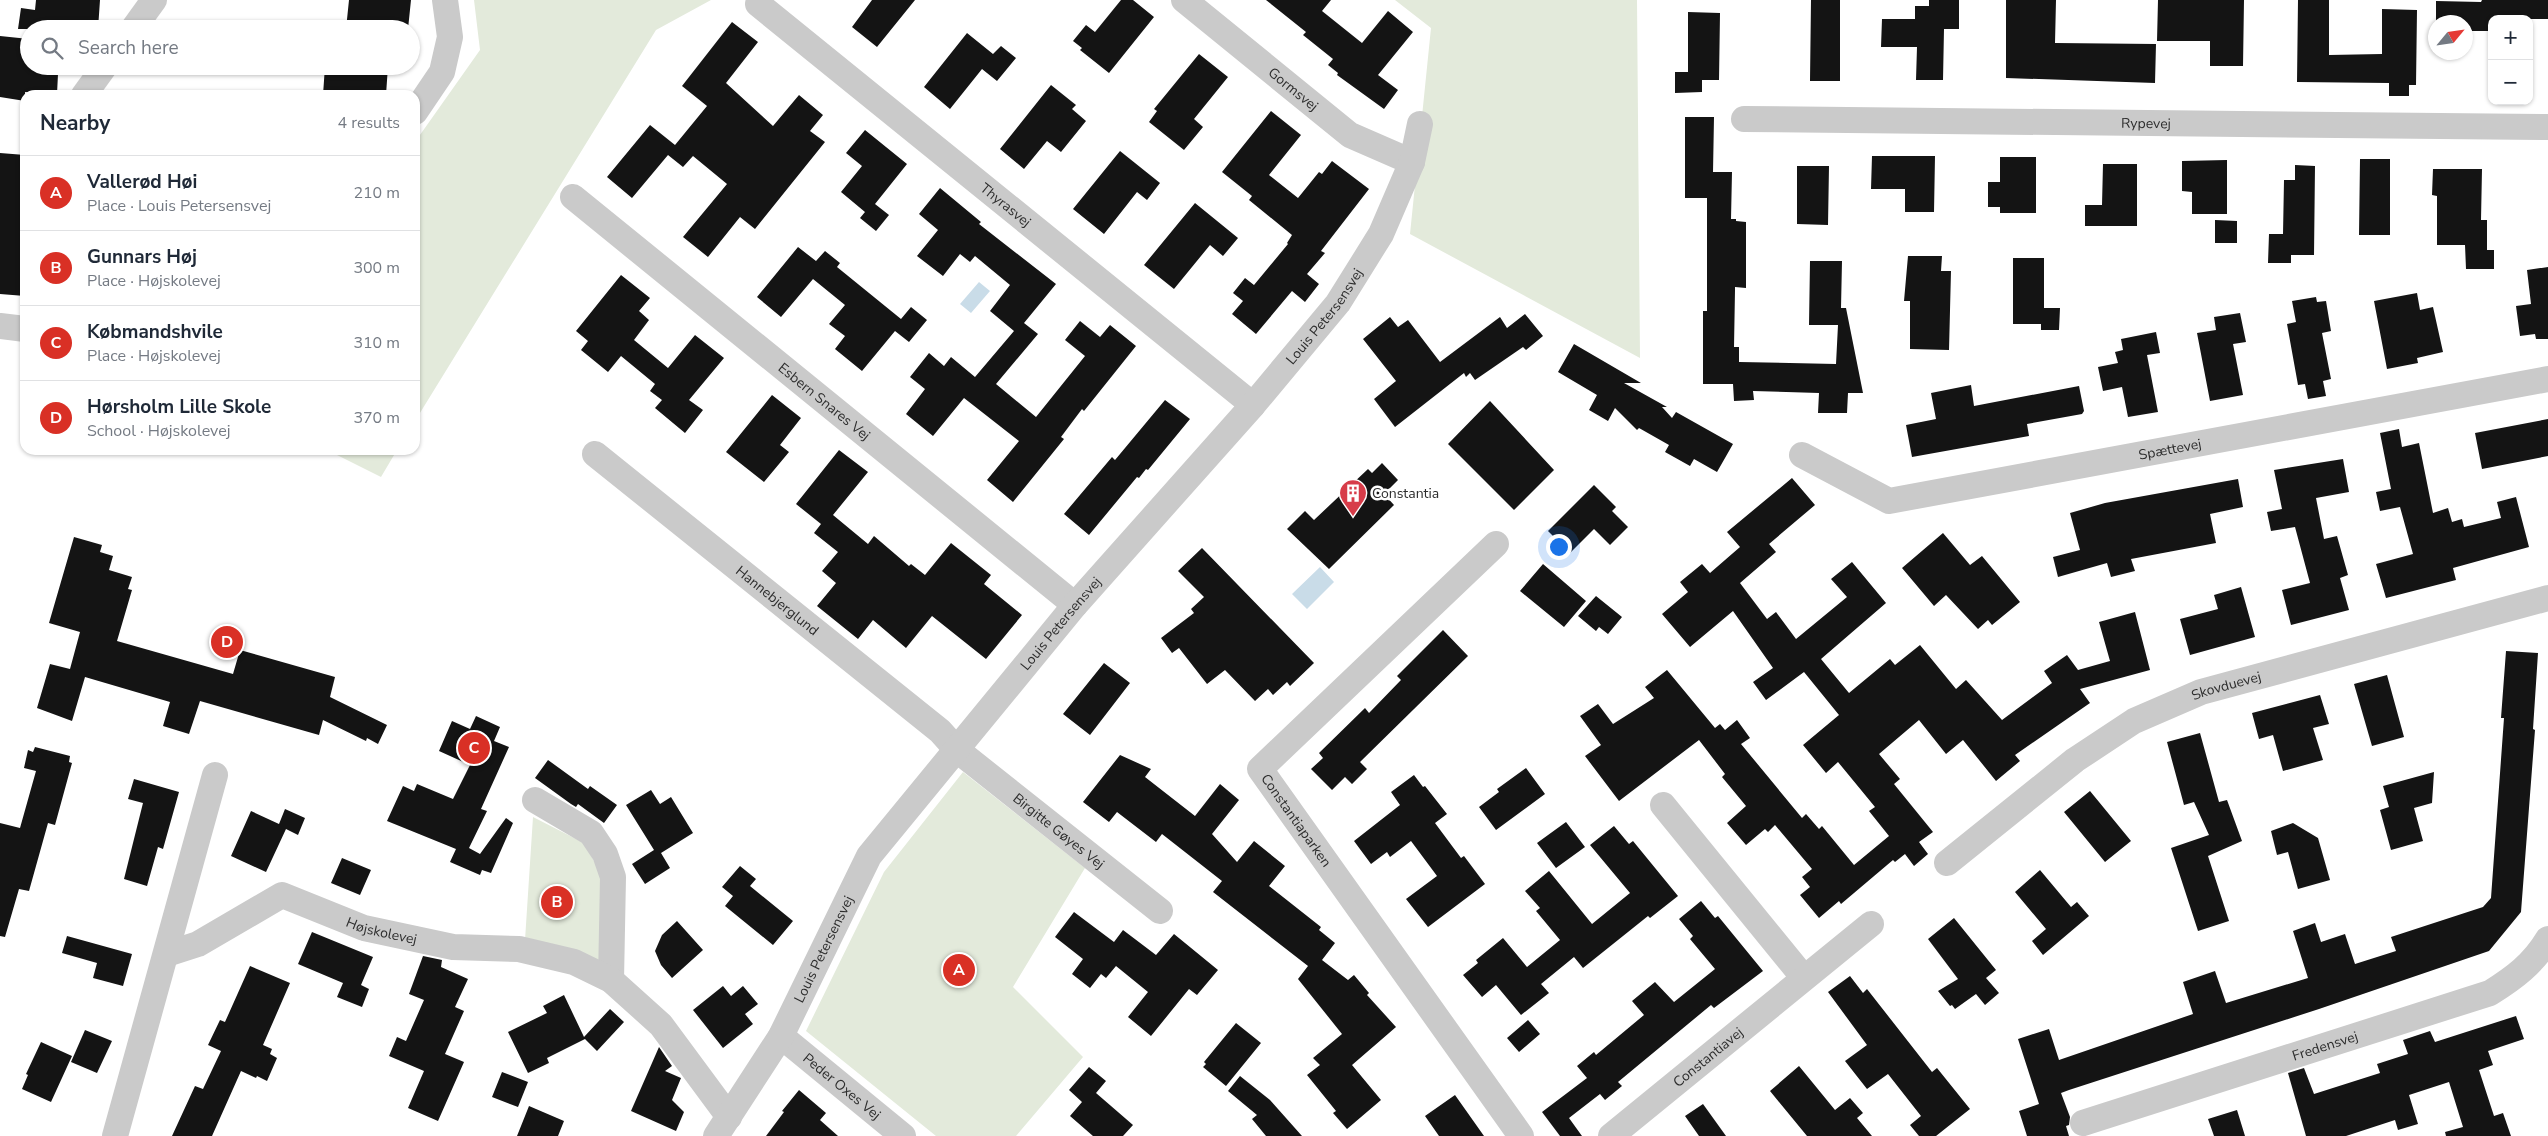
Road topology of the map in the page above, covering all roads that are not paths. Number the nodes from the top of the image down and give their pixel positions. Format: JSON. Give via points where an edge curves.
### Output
{"nodes":[{"id":1,"x":154,"y":0,"type":"edge"},
{"id":2,"x":445,"y":0,"type":"edge"},
{"id":3,"x":1184,"y":0,"type":"edge"},
{"id":4,"x":758,"y":4,"type":"dead end"},
{"id":5,"x":139,"y":20,"type":"edge"},
{"id":6,"x":98,"y":75,"type":"edge"},
{"id":7,"x":88,"y":90,"type":"edge"},
{"id":8,"x":420,"y":105,"type":"edge"},
{"id":9,"x":1744,"y":119,"type":"dead end"},
{"id":10,"x":1420,"y":124,"type":"dead end"},
{"id":11,"x":2548,"y":127,"type":"edge"},
{"id":12,"x":1412,"y":162,"type":"junction"},
{"id":13,"x":573,"y":197,"type":"dead end"},
{"id":14,"x":0,"y":326,"type":"edge"},
{"id":15,"x":20,"y":328,"type":"edge"},
{"id":16,"x":2548,"y":379,"type":"edge"},
{"id":17,"x":1253,"y":405,"type":"junction"},
{"id":18,"x":595,"y":454,"type":"dead end"},
{"id":19,"x":1802,"y":455,"type":"dead end"},
{"id":20,"x":1496,"y":544,"type":"dead end"},
{"id":21,"x":2548,"y":598,"type":"edge"},
{"id":22,"x":1076,"y":605,"type":"junction"},
{"id":23,"x":957,"y":750,"type":"junction"},
{"id":24,"x":215,"y":775,"type":"dead end"},
{"id":25,"x":536,"y":800,"type":"dead end"},
{"id":26,"x":1664,"y":805,"type":"dead end"},
{"id":27,"x":1947,"y":863,"type":"dead end"},
{"id":28,"x":1160,"y":911,"type":"dead end"},
{"id":29,"x":1871,"y":924,"type":"dead end"},
{"id":30,"x":2548,"y":939,"type":"edge"},
{"id":31,"x":168,"y":954,"type":"junction"},
{"id":32,"x":1804,"y":978,"type":"junction"},
{"id":33,"x":611,"y":980,"type":"junction"},
{"id":34,"x":781,"y":1036,"type":"junction"},
{"id":35,"x":2084,"y":1123,"type":"dead end"},
{"id":36,"x":722,"y":1127,"type":"edge"},
{"id":37,"x":115,"y":1136,"type":"edge"},
{"id":38,"x":903,"y":1136,"type":"edge"},
{"id":39,"x":1521,"y":1136,"type":"edge"},
{"id":40,"x":1612,"y":1136,"type":"edge"}],
"edges":[{"from":1,"to":5,"type":"street"},
{"from":2,"to":8,"type":"street","via":[[450,37],[442,72]]},
{"from":3,"to":12,"type":"street","name":"Gormsvej","via":[[1350,135]]},
{"from":4,"to":17,"type":"street","name":"Thyrasvej"},
{"from":6,"to":7,"type":"street"},
{"from":9,"to":11,"type":"street","name":"Rypevej"},
{"from":10,"to":12,"type":"street","name":"Louis Petersensvej"},
{"from":12,"to":17,"type":"street","name":"Louis Petersensvej","via":[[1382,234],[1338,303]]},
{"from":13,"to":22,"type":"street","name":"Esbern Snares Vej"},
{"from":14,"to":15,"type":"street"},
{"from":16,"to":19,"type":"street","name":"Spættevej","via":[[1889,501]]},
{"from":17,"to":22,"type":"street","name":"Louis Petersensvej"},
{"from":18,"to":23,"type":"street","name":"Hannebjerglund","via":[[940,731]]},
{"from":20,"to":39,"type":"street","name":"Constantiaparken","via":[[1260,769]]},
{"from":21,"to":27,"type":"street","name":"Skovduevej","via":[[2201,692],[2134,721],[2075,760]]},
{"from":22,"to":23,"type":"street","name":"Louis Petersensvej"},
{"from":23,"to":28,"type":"street","name":"Birgitte Gøyes Vej"},
{"from":23,"to":34,"type":"street","name":"Louis Petersensvej","via":[[869,856]]},
{"from":24,"to":31,"type":"street"},
{"from":25,"to":33,"type":"street","via":[[591,833],[605,854],[613,878]]},
{"from":26,"to":32,"type":"street"},
{"from":29,"to":32,"type":"street","name":"Constantiavej"},
{"from":30,"to":35,"type":"street","name":"Fredensvej","via":[[2538,955],[2517,976],[2490,993]]},
{"from":31,"to":33,"type":"street","name":"Højskolevej","via":[[198,944],[282,895],[364,928],[452,947],[519,949],[574,962]]},
{"from":31,"to":37,"type":"street"},
{"from":32,"to":40,"type":"street","name":"Constantiavej"},
{"from":33,"to":36,"type":"street","name":"Højskolevej","via":[[661,1025]]},
{"from":34,"to":36,"type":"street","name":"Louis Petersensvej"},
{"from":34,"to":38,"type":"street","name":"Peder Oxes Vej"}]}
